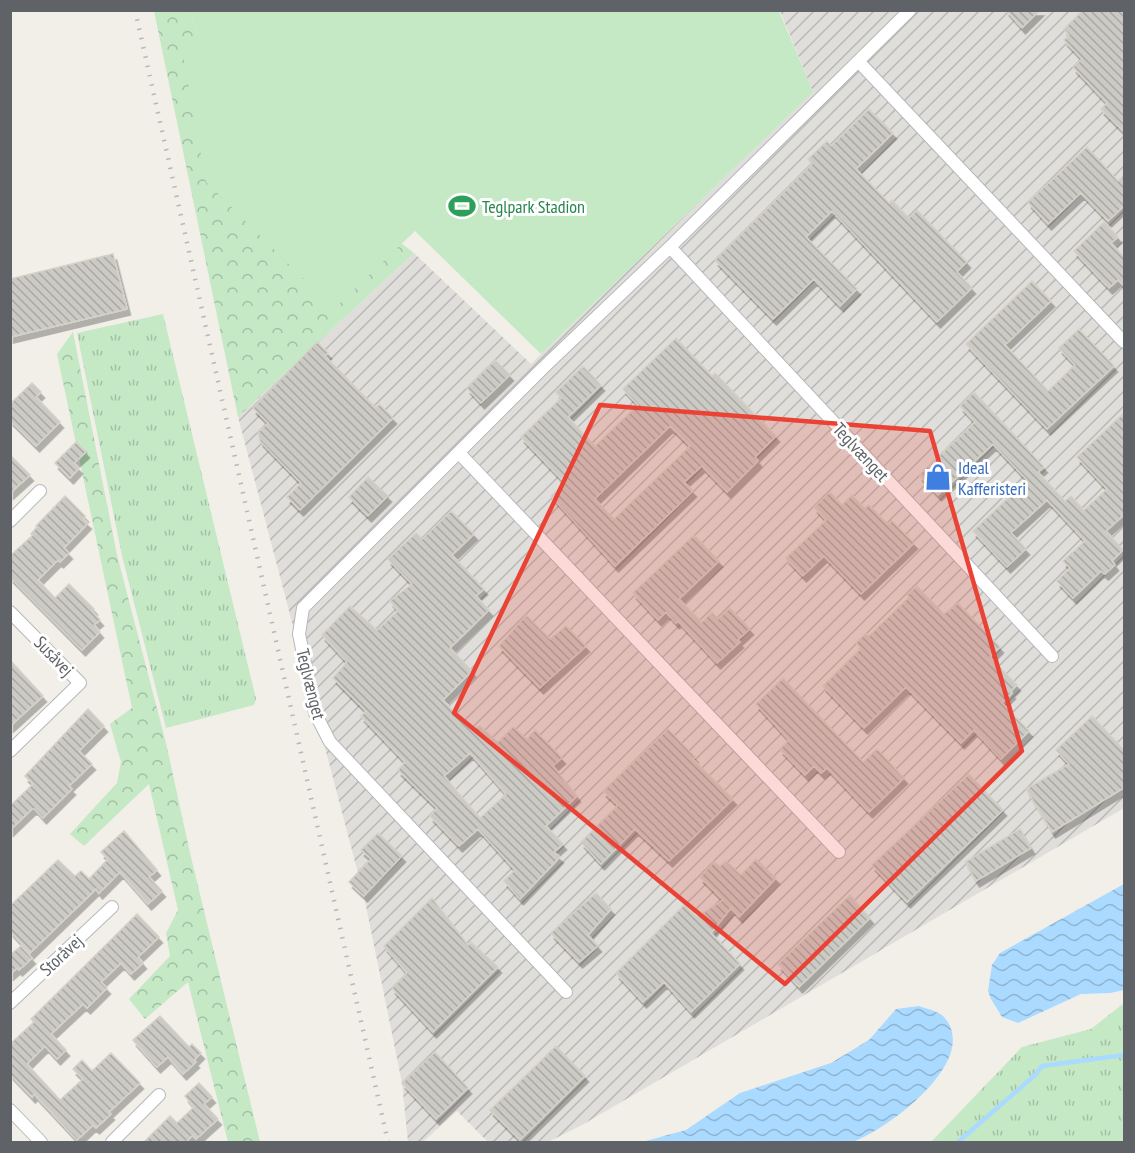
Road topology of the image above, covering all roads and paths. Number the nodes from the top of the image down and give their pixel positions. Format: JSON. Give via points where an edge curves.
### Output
{"nodes":[{"id":1,"x":910,"y":10,"type":"edge"},
{"id":2,"x":859,"y":62,"type":"junction"},
{"id":3,"x":669,"y":247,"type":"junction"},
{"id":4,"x":1125,"y":342,"type":"edge"},
{"id":5,"x":459,"y":453,"type":"junction"},
{"id":6,"x":40,"y":491,"type":"dead end"},
{"id":7,"x":10,"y":521,"type":"edge"},
{"id":8,"x":10,"y":612,"type":"edge"},
{"id":9,"x":1052,"y":656,"type":"dead end"},
{"id":10,"x":10,"y":751,"type":"edge"},
{"id":11,"x":839,"y":852,"type":"dead end"},
{"id":12,"x":112,"y":907,"type":"dead end"},
{"id":13,"x":566,"y":992,"type":"dead end"},
{"id":14,"x":10,"y":1003,"type":"edge"},
{"id":15,"x":159,"y":1095,"type":"dead end"},
{"id":16,"x":10,"y":1110,"type":"edge"},
{"id":17,"x":41,"y":1143,"type":"edge"},
{"id":18,"x":112,"y":1143,"type":"edge"}],
"edges":[{"from":1,"to":2,"type":"street","name":"Teglvænget"},
{"from":2,"to":3,"type":"street","name":"Teglvænget"},
{"from":2,"to":4,"type":"street"},
{"from":3,"to":5,"type":"street","name":"Teglvænget"},
{"from":3,"to":9,"type":"street","name":"Teglvænget"},
{"from":5,"to":11,"type":"street"},
{"from":5,"to":13,"type":"street","name":"Teglvænget","via":[[303,608],[299,634],[315,713],[330,742]]},
{"from":6,"to":7,"type":"street"},
{"from":8,"to":10,"type":"street","name":"Susåvej","via":[[80,683]]},
{"from":12,"to":14,"type":"street","name":"Storåvej"},
{"from":15,"to":18,"type":"street"},
{"from":16,"to":17,"type":"street"}]}
